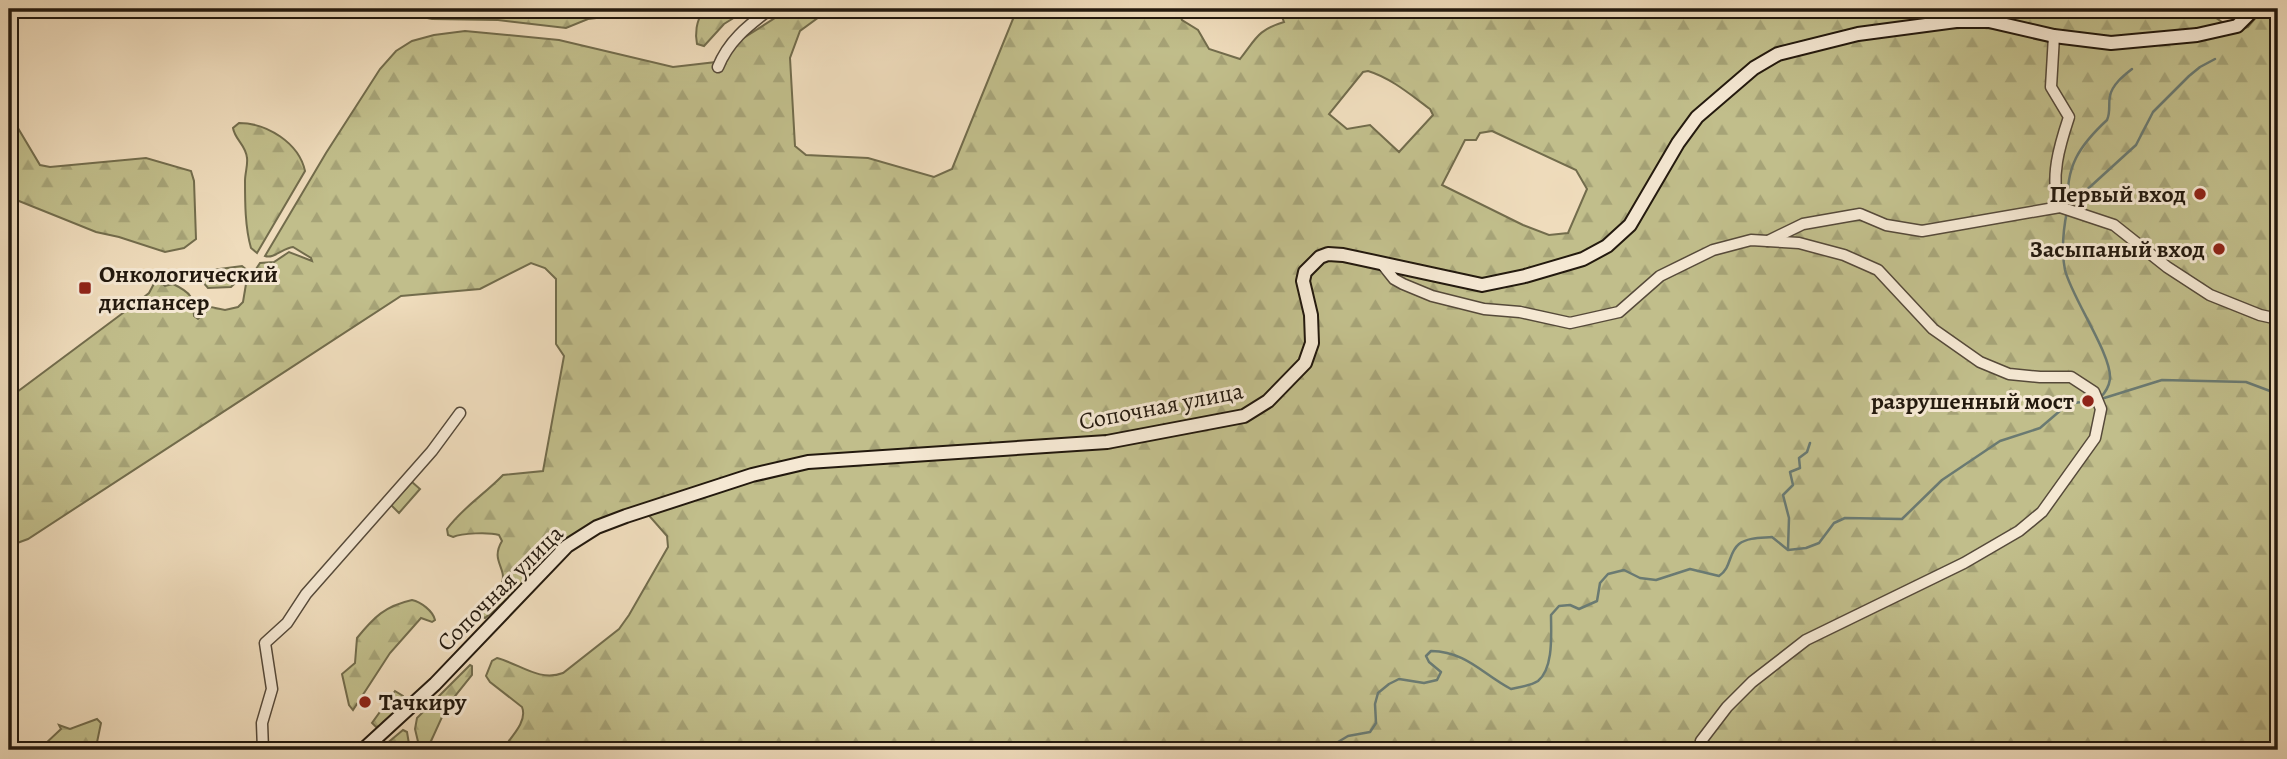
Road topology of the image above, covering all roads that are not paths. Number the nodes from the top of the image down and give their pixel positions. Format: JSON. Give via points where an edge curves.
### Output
{"nodes":[{"id":1,"x":770,"y":9,"type":"edge"},
{"id":2,"x":2254,"y":9,"type":"edge"},
{"id":3,"x":2054,"y":36,"type":"junction"},
{"id":4,"x":718,"y":66,"type":"dead end"},
{"id":5,"x":2060,"y":207,"type":"junction"},
{"id":6,"x":1768,"y":241,"type":"junction"},
{"id":7,"x":1382,"y":264,"type":"junction"},
{"id":8,"x":2278,"y":319,"type":"edge"},
{"id":9,"x":460,"y":413,"type":"dead end"},
{"id":10,"x":263,"y":750,"type":"edge"},
{"id":11,"x":363,"y":750,"type":"edge"},
{"id":12,"x":1699,"y":750,"type":"edge"}],
"edges":[{"from":1,"to":4,"type":"street","via":[[737,34]]},
{"from":2,"to":3,"type":"main road","name":"Сопочная улица","via":[[2237,26],[2197,35],[2111,43]]},
{"from":3,"to":5,"type":"street","via":[[2051,87],[2069,117],[2057,159]]},
{"from":3,"to":7,"type":"main road","name":"Сопочная улица","via":[[1989,21],[1956,20],[1858,34],[1779,54],[1754,68],[1697,117],[1630,225],[1607,246],[1583,259],[1482,285]]},
{"from":5,"to":6,"type":"street","via":[[1922,232],[1860,214],[1803,224]]},
{"from":5,"to":8,"type":"street","via":[[2114,225],[2210,295]]},
{"from":6,"to":7,"type":"street","via":[[1751,240],[1713,250],[1660,276],[1619,312],[1570,323],[1432,296],[1403,285]]},
{"from":6,"to":12,"type":"street","via":[[1799,243],[1878,270],[1933,329],[1975,359],[2008,374],[2071,377],[2094,392],[2101,409],[2095,439],[2042,512],[2019,531],[1964,562],[1807,640],[1727,706]]},
{"from":7,"to":11,"type":"main road","name":"Сопочная улица","via":[[1328,254],[1312,263],[1303,281],[1311,315],[1309,355],[1283,388],[1244,416],[1107,442],[808,462],[752,475],[597,527],[567,545],[435,684]]},
{"from":9,"to":10,"type":"street","via":[[306,594],[287,623],[265,643],[271,689],[262,723]]}]}
